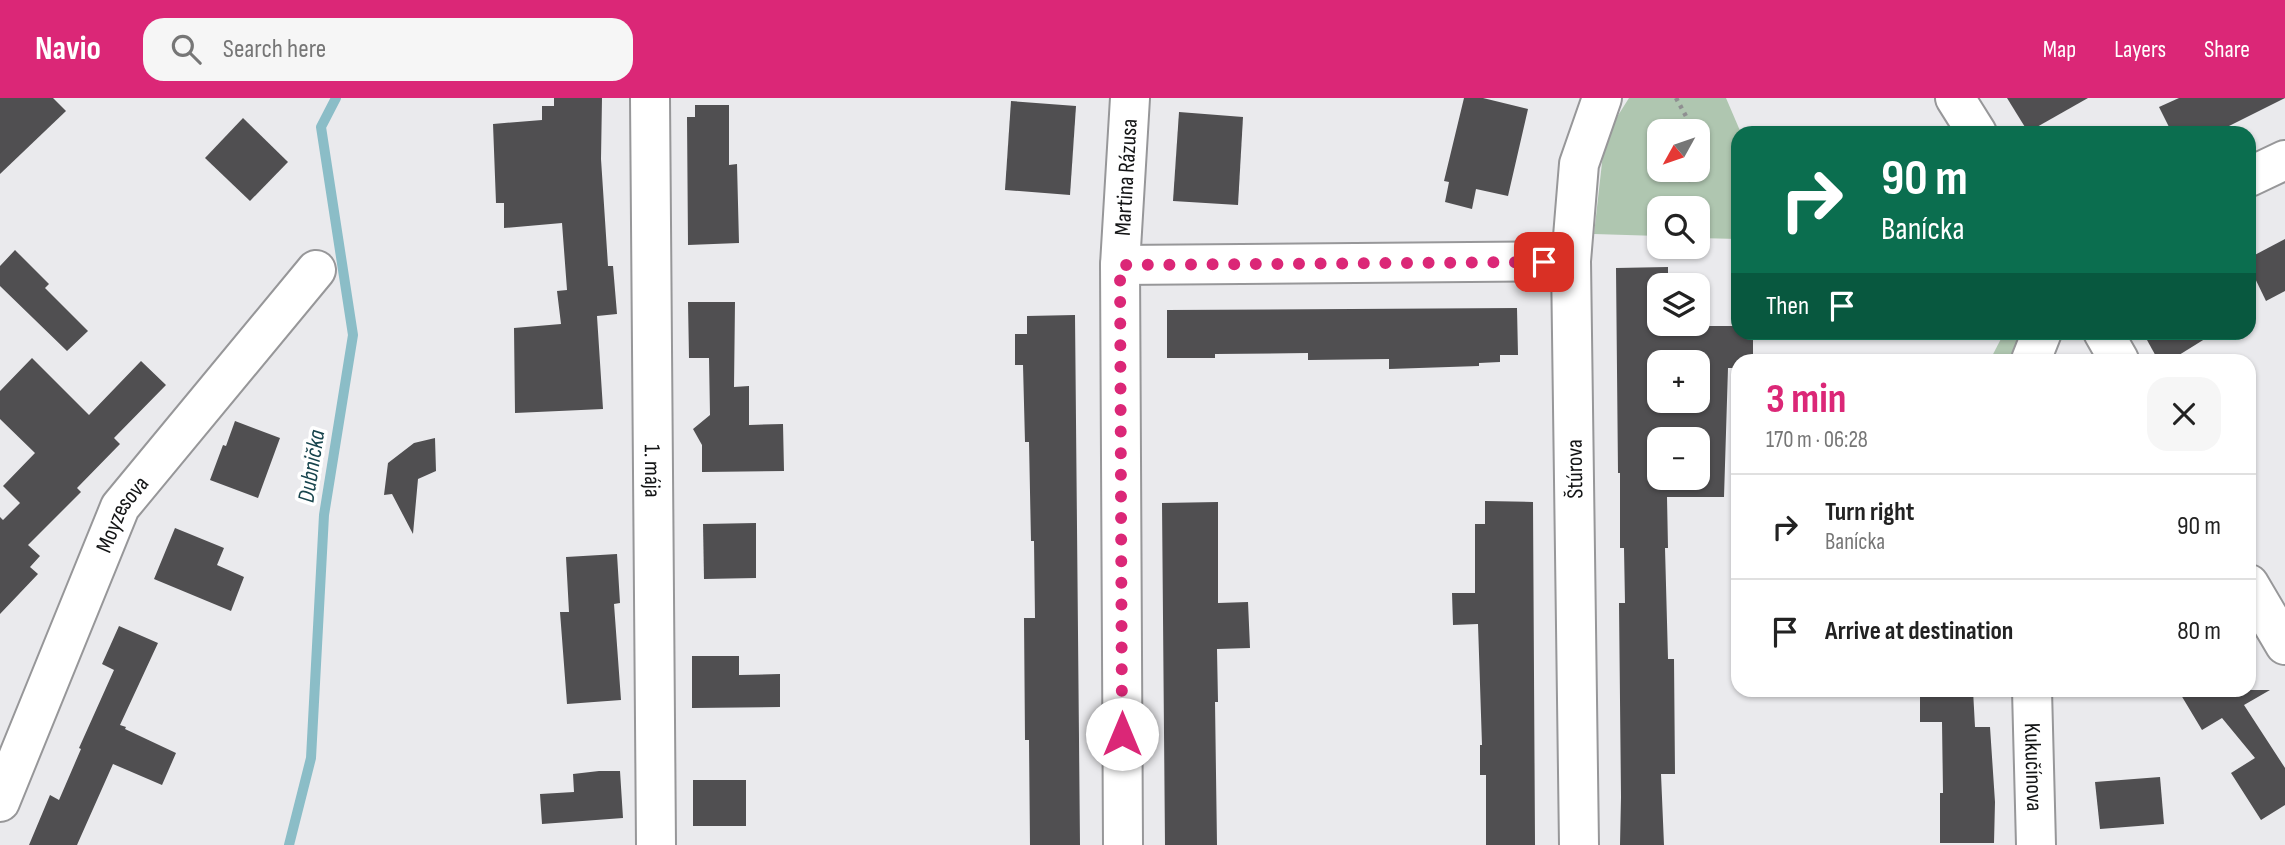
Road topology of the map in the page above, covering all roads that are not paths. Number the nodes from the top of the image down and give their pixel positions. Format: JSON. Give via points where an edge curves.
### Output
{"nodes":[{"id":1,"x":650,"y":98,"type":"edge"},
{"id":2,"x":1130,"y":98,"type":"edge"},
{"id":3,"x":1602,"y":98,"type":"edge"},
{"id":4,"x":1955,"y":98,"type":"edge"},
{"id":5,"x":1973,"y":126,"type":"edge"},
{"id":6,"x":2285,"y":160,"type":"edge"},
{"id":7,"x":2256,"y":174,"type":"edge"},
{"id":8,"x":1571,"y":261,"type":"junction"},
{"id":9,"x":1120,"y":265,"type":"junction"},
{"id":10,"x":316,"y":270,"type":"dead end"},
{"id":11,"x":2256,"y":593,"type":"edge"},
{"id":12,"x":2279,"y":623,"type":"edge"},
{"id":13,"x":2032,"y":697,"type":"edge"},
{"id":14,"x":0,"y":802,"type":"edge"},
{"id":15,"x":656,"y":845,"type":"edge"},
{"id":16,"x":1123,"y":845,"type":"edge"},
{"id":17,"x":1579,"y":845,"type":"edge"},
{"id":18,"x":2036,"y":845,"type":"edge"}],
"edges":[{"from":1,"to":15,"type":"street","name":"1. mája"},
{"from":2,"to":9,"type":"street","name":"Martina Rázusa"},
{"from":3,"to":8,"type":"street","name":"Štúrova","via":[[1579,164]]},
{"from":4,"to":5,"type":"street"},
{"from":6,"to":7,"type":"street"},
{"from":8,"to":9,"type":"street"},
{"from":8,"to":17,"type":"street","name":"Štúrova"},
{"from":9,"to":16,"type":"street","name":"Martina Rázusa"},
{"from":10,"to":14,"type":"street","name":"Moyzesova","via":[[120,507]]},
{"from":11,"to":12,"type":"street"},
{"from":13,"to":18,"type":"street","name":"Kukučínova"}]}
